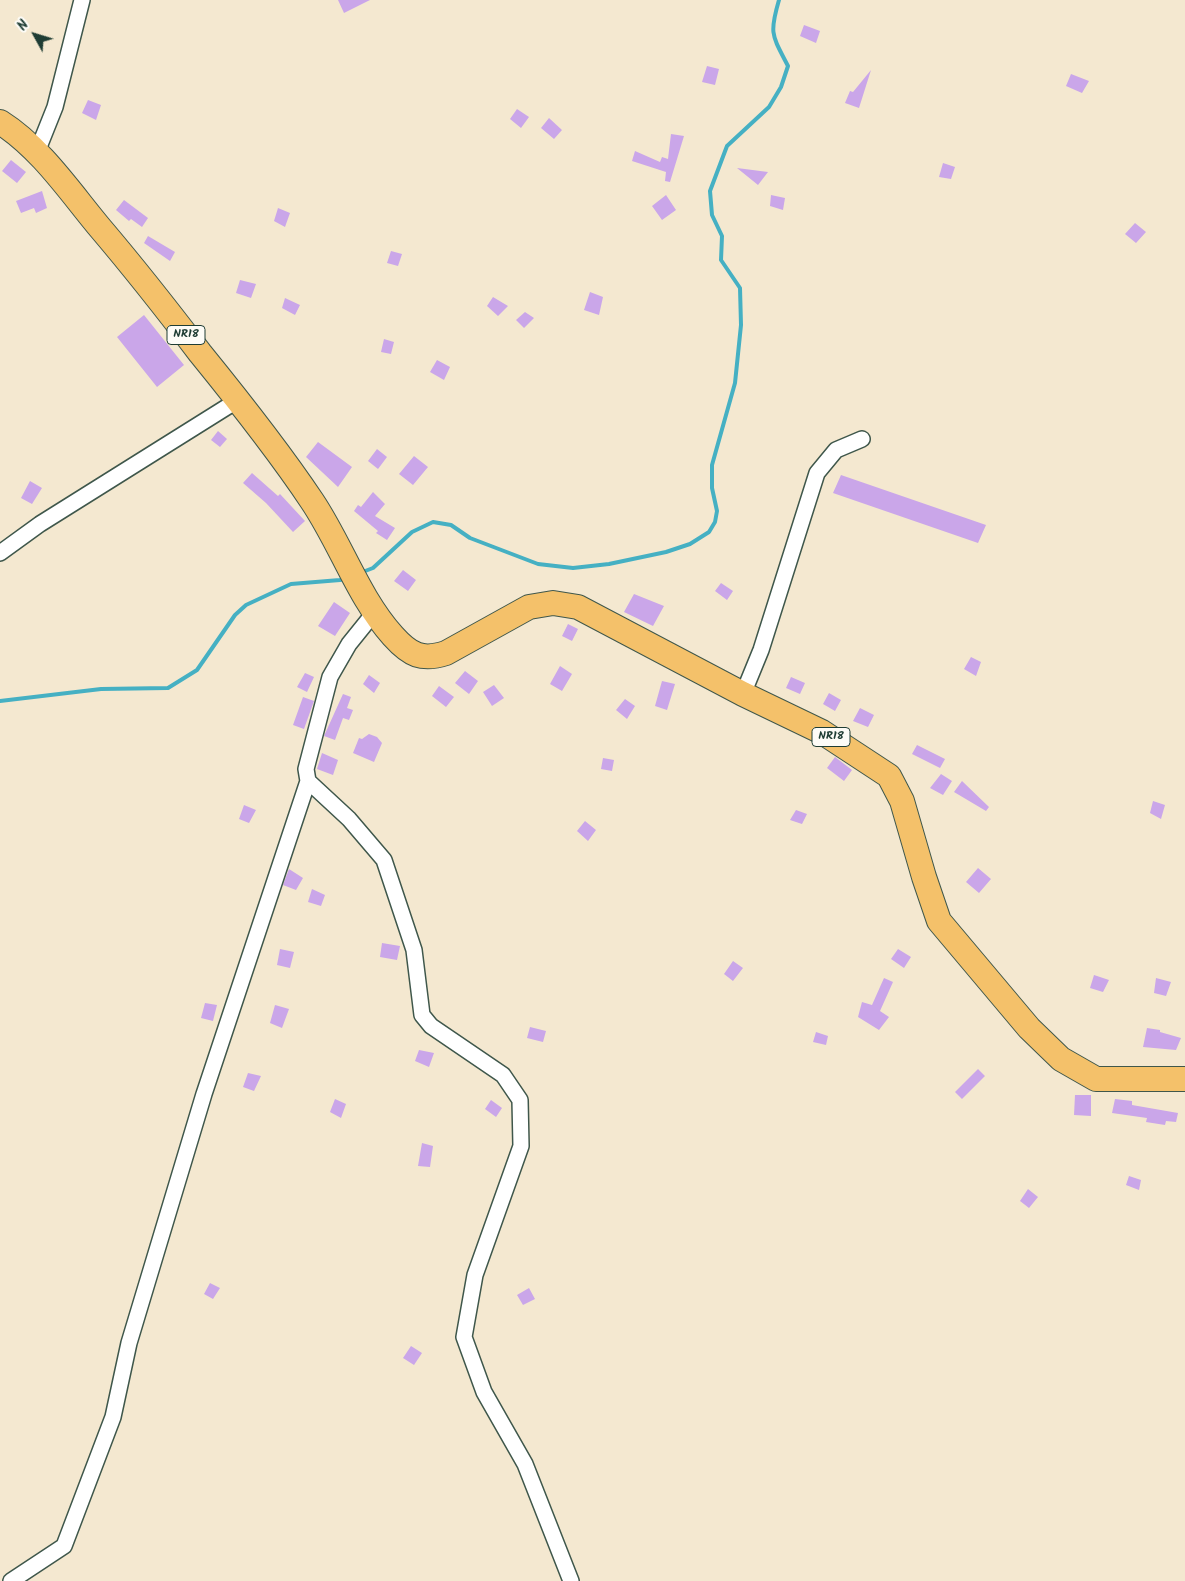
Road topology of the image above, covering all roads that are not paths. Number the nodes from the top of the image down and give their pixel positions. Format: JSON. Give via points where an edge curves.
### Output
{"nodes":[{"id":1,"x":82,"y":0,"type":"edge"},
{"id":2,"x":0,"y":122,"type":"edge"},
{"id":3,"x":37,"y":152,"type":"junction"},
{"id":4,"x":238,"y":400,"type":"junction"},
{"id":5,"x":862,"y":438,"type":"dead end"},
{"id":6,"x":0,"y":553,"type":"edge"},
{"id":7,"x":371,"y":605,"type":"junction"},
{"id":8,"x":743,"y":694,"type":"junction"},
{"id":9,"x":308,"y":781,"type":"junction"},
{"id":10,"x":1185,"y":1079,"type":"edge"},
{"id":11,"x":11,"y":1581,"type":"edge"},
{"id":12,"x":571,"y":1581,"type":"edge"}],
"edges":[{"from":1,"to":3,"type":"street","via":[[55,107]]},
{"from":2,"to":3,"type":"main road","number":"NR18"},
{"from":3,"to":4,"type":"main road","number":"NR18"},
{"from":4,"to":6,"type":"street","via":[[40,524]]},
{"from":4,"to":7,"type":"main road","number":"NR18","via":[[312,501]]},
{"from":5,"to":8,"type":"street","via":[[836,450],[817,473],[761,650]]},
{"from":7,"to":8,"type":"main road","number":"NR18","via":[[395,638],[416,656],[431,658],[529,608],[553,603],[578,607]]},
{"from":7,"to":9,"type":"street","via":[[330,677],[306,769]]},
{"from":8,"to":10,"type":"main road","number":"NR18","via":[[822,732],[889,776],[902,801],[940,921],[1029,1028],[1060,1059],[1096,1078]]},
{"from":9,"to":11,"type":"street","via":[[204,1094],[129,1343],[112,1416],[64,1546]]},
{"from":9,"to":12,"type":"street","via":[[349,819],[384,860],[414,950],[422,1015],[430,1026],[503,1075],[520,1100],[521,1146],[476,1275],[464,1337],[484,1392],[525,1464]]}]}
